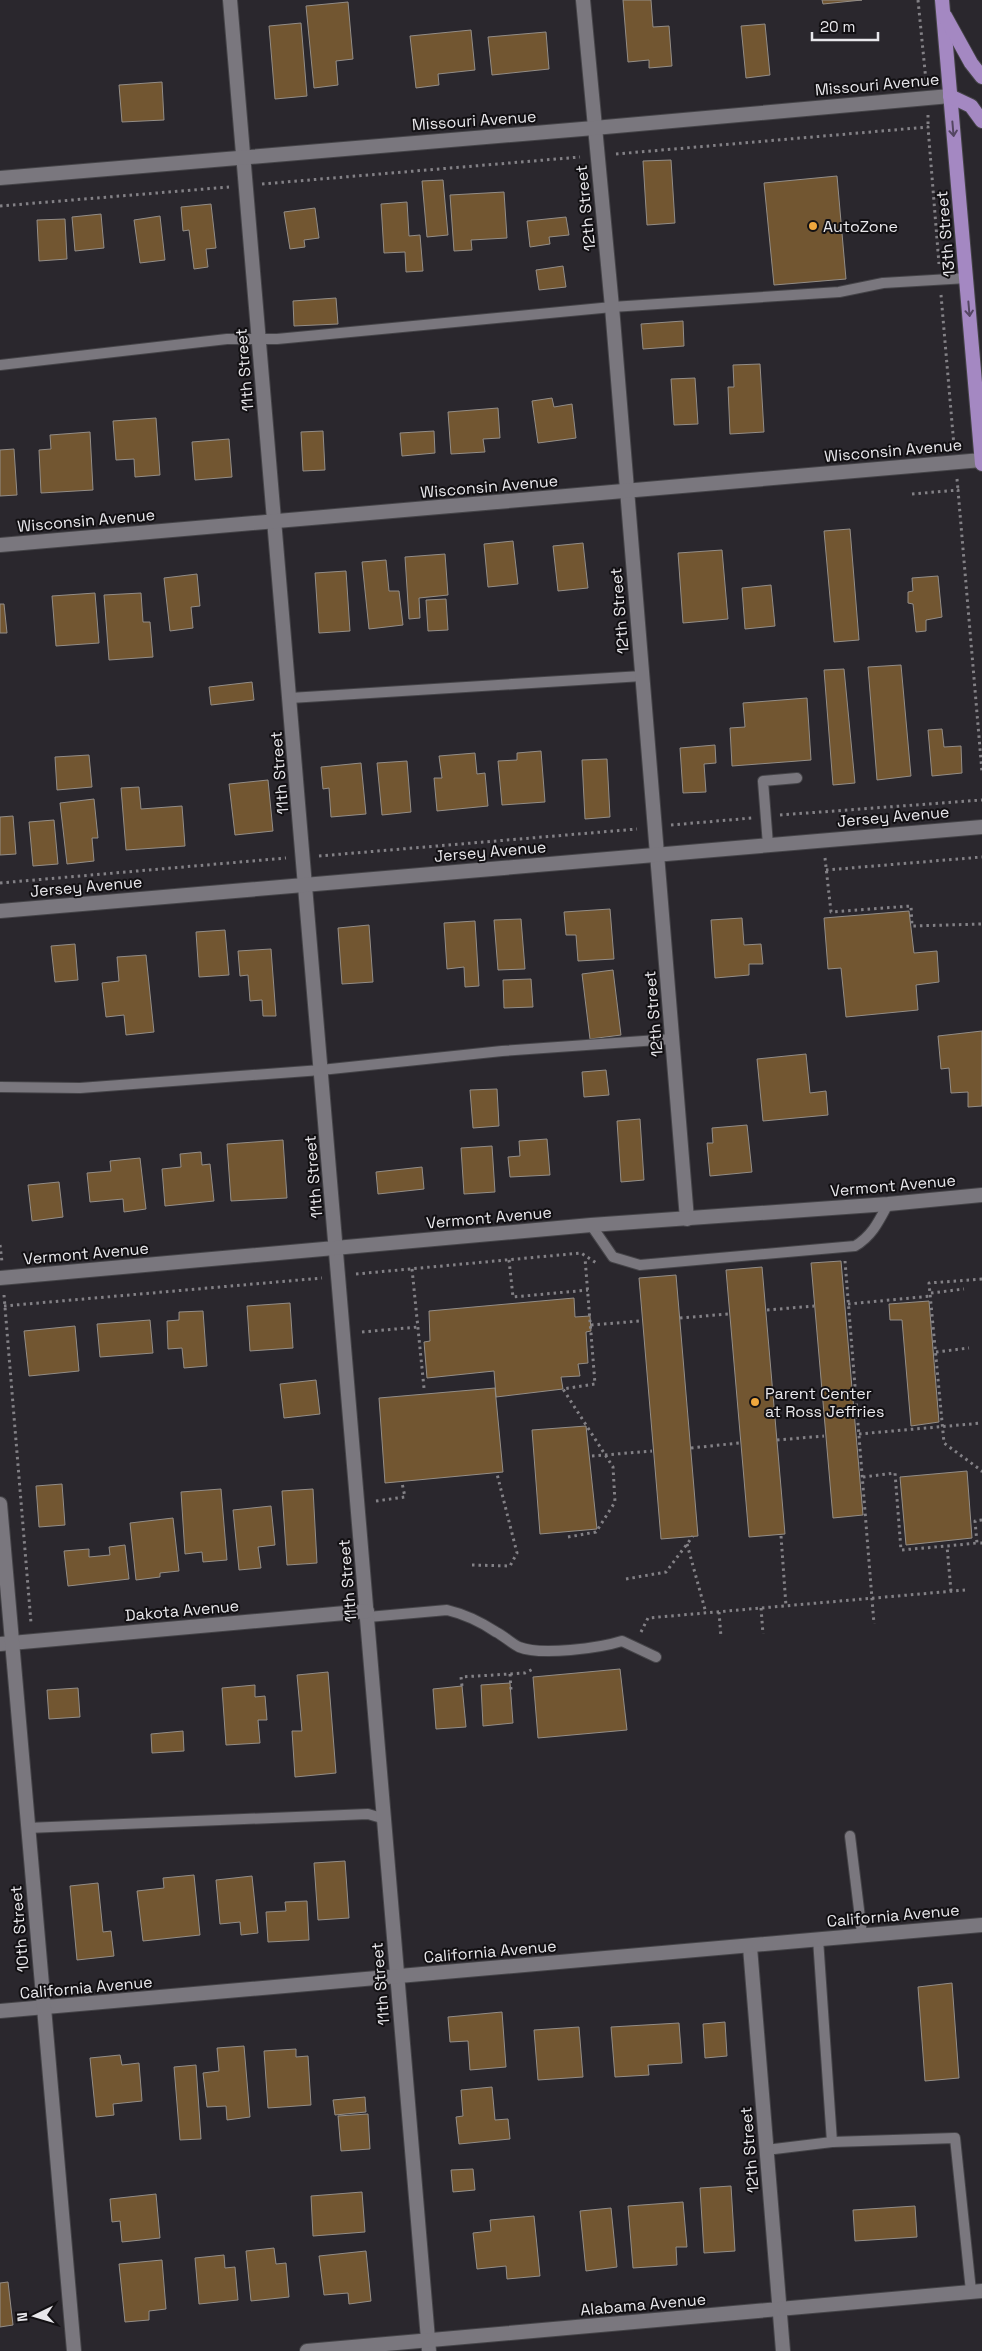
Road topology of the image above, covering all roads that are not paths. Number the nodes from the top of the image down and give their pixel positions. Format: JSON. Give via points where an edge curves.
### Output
{"nodes":[{"id":1,"x":230,"y":0,"type":"edge"},
{"id":2,"x":583,"y":0,"type":"edge"},
{"id":3,"x":942,"y":6,"type":"edge"},
{"id":4,"x":982,"y":77,"type":"edge"},
{"id":5,"x":950,"y":96,"type":"junction"},
{"id":6,"x":982,"y":121,"type":"edge"},
{"id":7,"x":594,"y":128,"type":"junction"},
{"id":8,"x":243,"y":156,"type":"junction"},
{"id":9,"x":0,"y":178,"type":"edge"},
{"id":10,"x":966,"y":278,"type":"junction"},
{"id":11,"x":612,"y":307,"type":"junction"},
{"id":12,"x":259,"y":337,"type":"junction"},
{"id":13,"x":0,"y":365,"type":"edge"},
{"id":14,"x":976,"y":381,"type":"junction"},
{"id":15,"x":982,"y":394,"type":"edge"},
{"id":16,"x":982,"y":460,"type":"edge"},
{"id":17,"x":982,"y":464,"type":"edge"},
{"id":18,"x":626,"y":492,"type":"junction"},
{"id":19,"x":274,"y":521,"type":"junction"},
{"id":20,"x":0,"y":545,"type":"edge"},
{"id":21,"x":642,"y":676,"type":"junction"},
{"id":22,"x":290,"y":698,"type":"junction"},
{"id":23,"x":797,"y":778,"type":"dead end"},
{"id":24,"x":982,"y":827,"type":"edge"},
{"id":25,"x":768,"y":845,"type":"junction"},
{"id":26,"x":657,"y":855,"type":"junction"},
{"id":27,"x":306,"y":885,"type":"junction"},
{"id":28,"x":0,"y":911,"type":"edge"},
{"id":29,"x":672,"y":1039,"type":"junction"},
{"id":30,"x":321,"y":1070,"type":"junction"},
{"id":31,"x":0,"y":1087,"type":"edge"},
{"id":32,"x":982,"y":1195,"type":"edge"},
{"id":33,"x":888,"y":1204,"type":"junction"},
{"id":34,"x":687,"y":1219,"type":"junction"},
{"id":35,"x":591,"y":1225,"type":"junction"},
{"id":36,"x":336,"y":1250,"type":"junction"},
{"id":37,"x":2,"y":1278,"type":"edge"},
{"id":38,"x":0,"y":1504,"type":"edge"},
{"id":39,"x":367,"y":1614,"type":"junction"},
{"id":40,"x":5,"y":1644,"type":"edge"},
{"id":41,"x":656,"y":1657,"type":"dead end"},
{"id":42,"x":385,"y":1819,"type":"junction"},
{"id":43,"x":27,"y":1828,"type":"junction"},
{"id":44,"x":850,"y":1836,"type":"dead end"},
{"id":45,"x":982,"y":1925,"type":"edge"},
{"id":46,"x":862,"y":1934,"type":"junction"},
{"id":47,"x":818,"y":1939,"type":"junction"},
{"id":48,"x":750,"y":1947,"type":"junction"},
{"id":49,"x":397,"y":1976,"type":"junction"},
{"id":50,"x":44,"y":2008,"type":"junction"},
{"id":51,"x":0,"y":2012,"type":"edge"},
{"id":52,"x":832,"y":2142,"type":"junction"},
{"id":53,"x":766,"y":2150,"type":"junction"},
{"id":54,"x":977,"y":2291,"type":"edge"},
{"id":55,"x":779,"y":2309,"type":"junction"},
{"id":56,"x":429,"y":2346,"type":"edge"},
{"id":57,"x":74,"y":2351,"type":"edge"},
{"id":58,"x":307,"y":2351,"type":"edge"},
{"id":59,"x":783,"y":2351,"type":"edge"}],
"edges":[{"from":1,"to":8,"type":"street","name":"11th Street"},
{"from":2,"to":7,"type":"street","name":"12th Street"},
{"from":3,"to":4,"type":"highway","via":[[971,63]]},
{"from":3,"to":5,"type":"highway","name":"13th Street"},
{"from":5,"to":6,"type":"highway","via":[[971,106]]},
{"from":5,"to":7,"type":"street","name":"Missouri Avenue"},
{"from":5,"to":10,"type":"highway","name":"13th Street","one_way":true},
{"from":7,"to":8,"type":"street","name":"Missouri Avenue"},
{"from":7,"to":11,"type":"street","name":"12th Street"},
{"from":8,"to":9,"type":"street","name":"Missouri Avenue"},
{"from":8,"to":12,"type":"street","name":"11th Street"},
{"from":10,"to":11,"type":"lane","via":[[883,283],[838,292]]},
{"from":10,"to":14,"type":"highway","name":"13th Street","one_way":true},
{"from":11,"to":12,"type":"lane","via":[[277,339]]},
{"from":11,"to":18,"type":"street","name":"12th Street"},
{"from":12,"to":13,"type":"lane"},
{"from":12,"to":19,"type":"street","name":"11th Street"},
{"from":14,"to":15,"type":"highway"},
{"from":14,"to":16,"type":"highway","name":"13th Street"},
{"from":16,"to":17,"type":"highway","name":"13th Street"},
{"from":16,"to":18,"type":"street","name":"Wisconsin Avenue"},
{"from":18,"to":19,"type":"street","name":"Wisconsin Avenue"},
{"from":18,"to":21,"type":"street","name":"12th Street"},
{"from":19,"to":20,"type":"street","name":"Wisconsin Avenue"},
{"from":19,"to":22,"type":"street","name":"11th Street"},
{"from":21,"to":22,"type":"lane"},
{"from":21,"to":26,"type":"street","name":"12th Street"},
{"from":22,"to":27,"type":"street","name":"11th Street"},
{"from":23,"to":25,"type":"lane","via":[[763,781]]},
{"from":24,"to":25,"type":"street","name":"Jersey Avenue"},
{"from":25,"to":26,"type":"street","name":"Jersey Avenue"},
{"from":26,"to":27,"type":"street","name":"Jersey Avenue"},
{"from":26,"to":29,"type":"street","name":"12th Street"},
{"from":27,"to":28,"type":"street","name":"Jersey Avenue"},
{"from":27,"to":30,"type":"street","name":"11th Street"},
{"from":29,"to":30,"type":"lane","via":[[502,1051]]},
{"from":29,"to":34,"type":"street","name":"12th Street"},
{"from":30,"to":31,"type":"lane","via":[[80,1088]]},
{"from":30,"to":36,"type":"street","name":"11th Street"},
{"from":32,"to":33,"type":"street","name":"Vermont Avenue"},
{"from":33,"to":34,"type":"street","name":"Vermont Avenue"},
{"from":33,"to":35,"type":"lane","via":[[876,1227],[855,1246],[640,1265],[613,1257]]},
{"from":34,"to":35,"type":"street","name":"Vermont Avenue"},
{"from":35,"to":36,"type":"street","name":"Vermont Avenue"},
{"from":36,"to":37,"type":"street","name":"Vermont Avenue"},
{"from":36,"to":39,"type":"street","name":"11th Street"},
{"from":38,"to":40,"type":"street","name":"10th Street","via":[[10,1628]]},
{"from":39,"to":40,"type":"street","name":"Dakota Avenue"},
{"from":39,"to":41,"type":"lane","via":[[447,1610],[495,1631],[519,1647],[539,1651],[604,1647],[622,1641]]},
{"from":39,"to":42,"type":"street","name":"11th Street"},
{"from":40,"to":43,"type":"street","name":"10th Street"},
{"from":42,"to":43,"type":"lane","via":[[368,1814]]},
{"from":42,"to":49,"type":"street","name":"11th Street"},
{"from":43,"to":50,"type":"street","name":"10th Street"},
{"from":44,"to":46,"type":"lane"},
{"from":45,"to":46,"type":"street","name":"California Avenue"},
{"from":46,"to":47,"type":"street","name":"California Avenue"},
{"from":47,"to":48,"type":"street","name":"California Avenue"},
{"from":47,"to":52,"type":"lane"},
{"from":48,"to":49,"type":"street","name":"California Avenue"},
{"from":48,"to":53,"type":"street","name":"12th Street"},
{"from":49,"to":50,"type":"street","name":"California Avenue"},
{"from":49,"to":56,"type":"street","name":"11th Street"},
{"from":50,"to":51,"type":"street","name":"California Avenue"},
{"from":50,"to":57,"type":"street","name":"10th Street"},
{"from":52,"to":53,"type":"lane"},
{"from":52,"to":54,"type":"lane","via":[[954,2138]]},
{"from":53,"to":55,"type":"street","name":"12th Street"},
{"from":54,"to":55,"type":"street","name":"Alabama Avenue"},
{"from":55,"to":56,"type":"street","name":"Alabama Avenue"},
{"from":55,"to":59,"type":"street","name":"12th Street"},
{"from":56,"to":58,"type":"street","name":"Alabama Avenue"}]}
